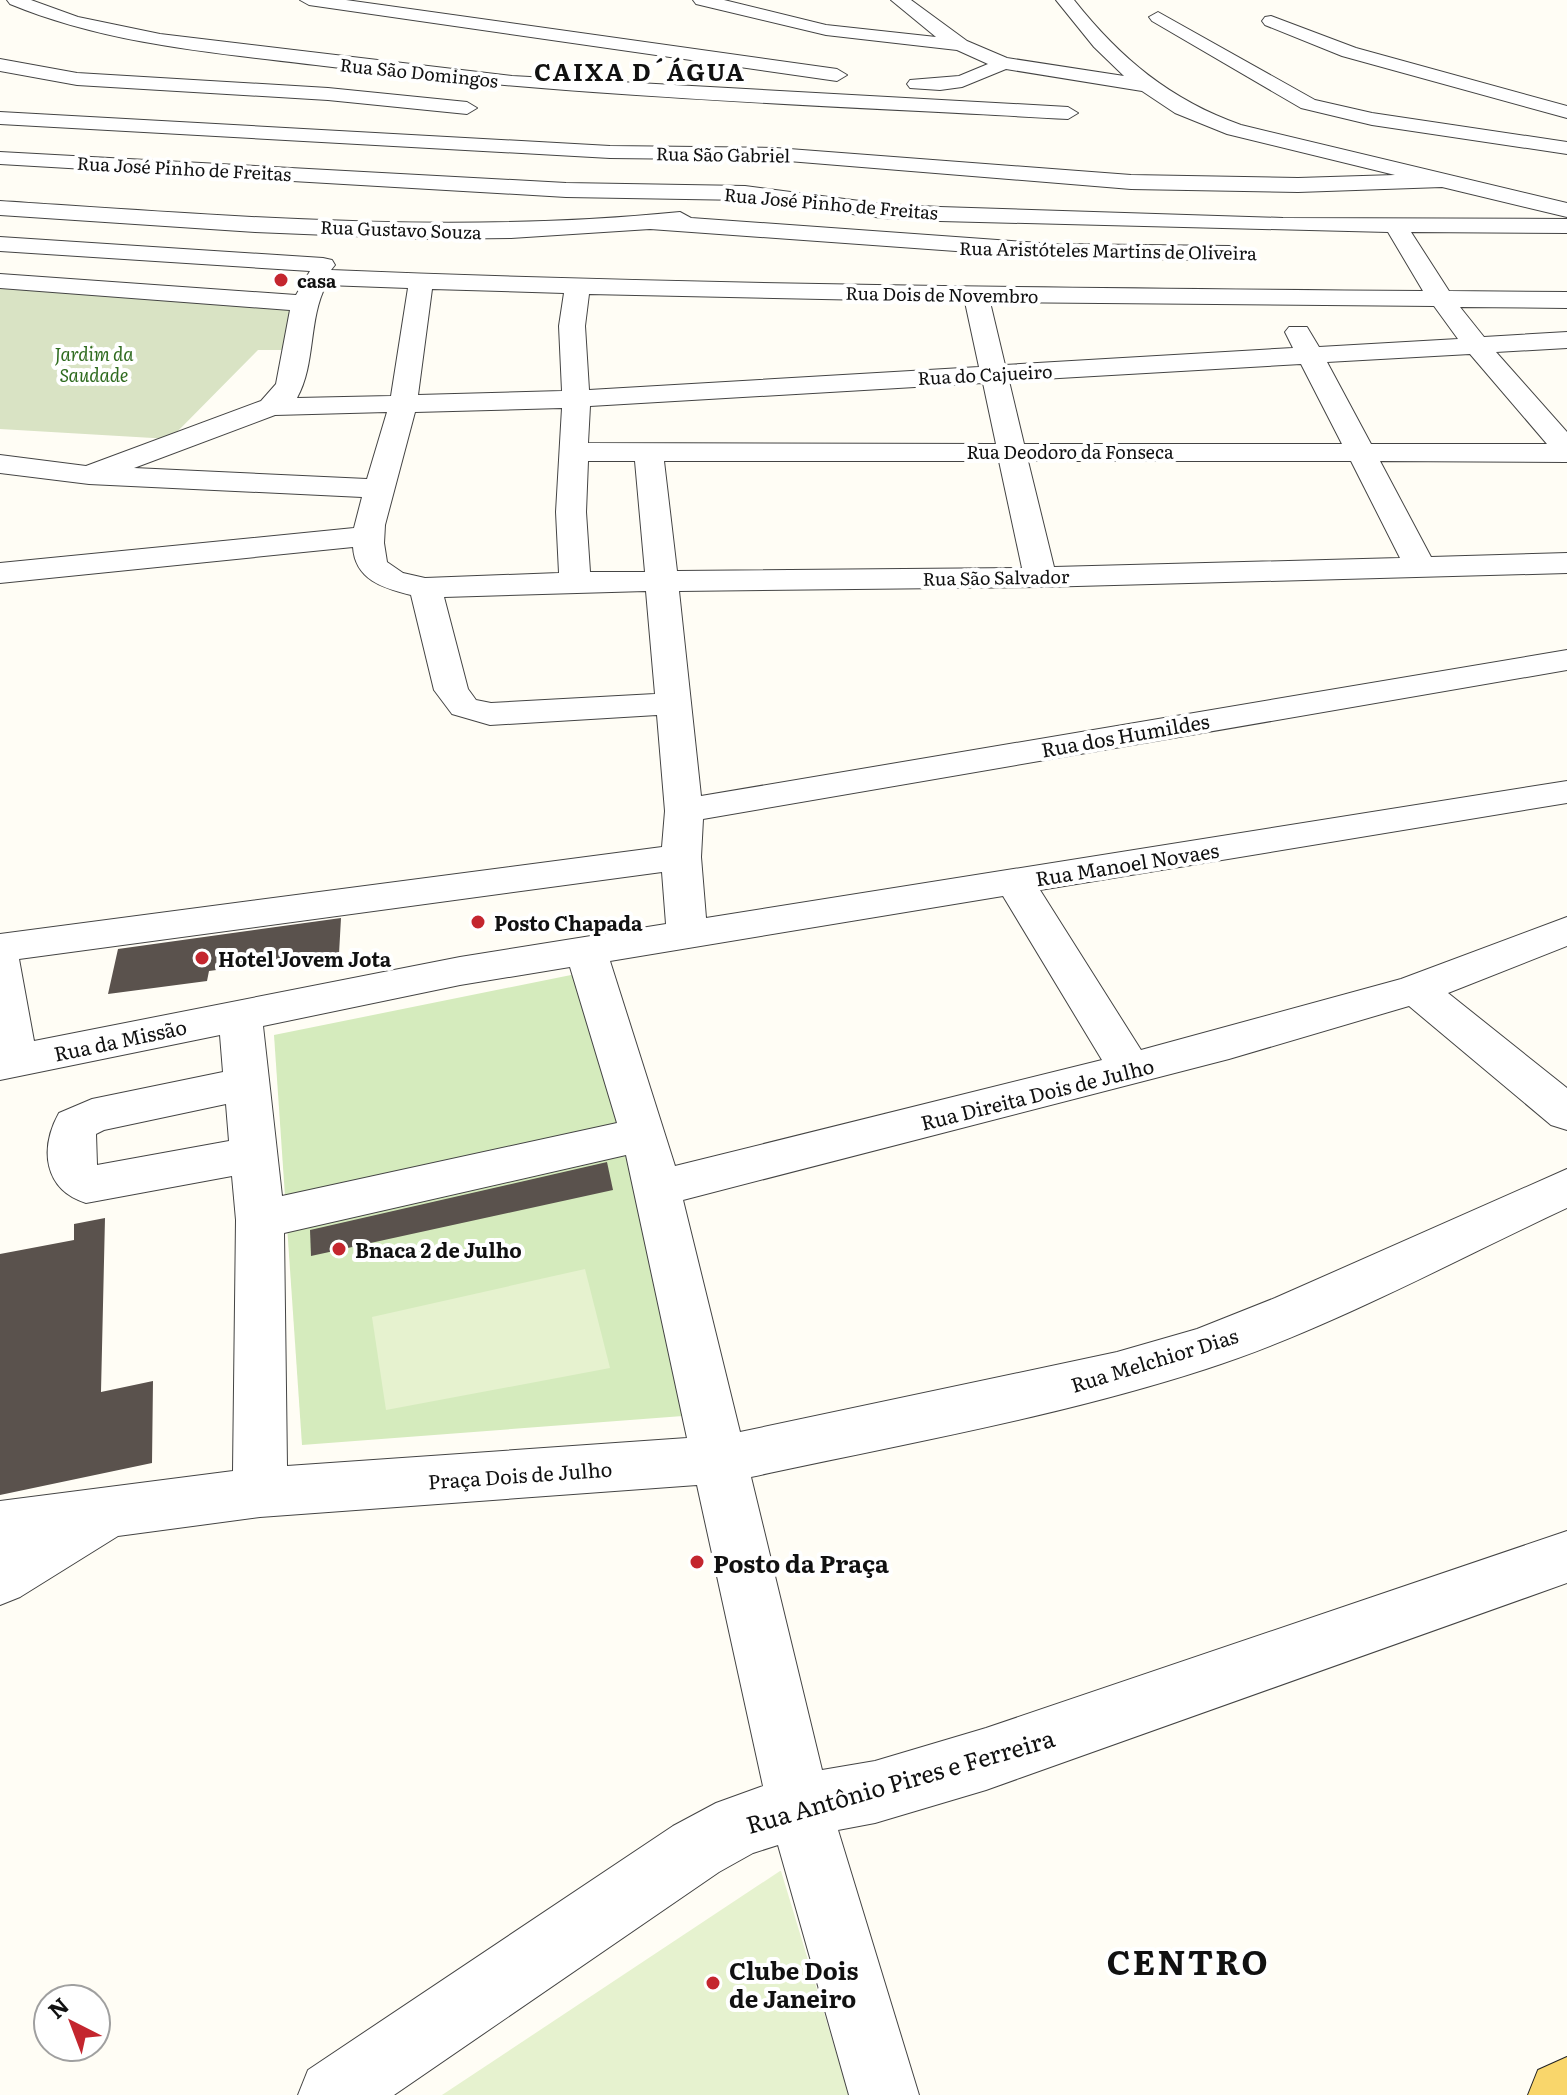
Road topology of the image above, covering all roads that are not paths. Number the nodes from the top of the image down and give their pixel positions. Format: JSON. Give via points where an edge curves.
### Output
{"nodes":[{"id":1,"x":16,"y":0,"type":"edge"},
{"id":2,"x":309,"y":0,"type":"edge"},
{"id":3,"x":702,"y":0,"type":"edge"},
{"id":4,"x":900,"y":0,"type":"edge"},
{"id":5,"x":1065,"y":0,"type":"edge"},
{"id":6,"x":1158,"y":17,"type":"dead end"},
{"id":7,"x":1271,"y":21,"type":"dead end"},
{"id":8,"x":453,"y":22,"type":"junction"},
{"id":9,"x":146,"y":36,"type":"junction"},
{"id":10,"x":957,"y":45,"type":"junction"},
{"id":11,"x":1349,"y":52,"type":"junction"},
{"id":12,"x":1307,"y":57,"type":"dead end"},
{"id":13,"x":1278,"y":60,"type":"dead end"},
{"id":14,"x":1003,"y":63,"type":"junction"},
{"id":15,"x":1236,"y":64,"type":"junction"},
{"id":16,"x":0,"y":65,"type":"edge"},
{"id":17,"x":1206,"y":67,"type":"dead end"},
{"id":18,"x":1064,"y":74,"type":"junction"},
{"id":19,"x":851,"y":76,"type":"dead end"},
{"id":20,"x":1147,"y":77,"type":"junction"},
{"id":21,"x":77,"y":79,"type":"junction"},
{"id":22,"x":512,"y":82,"type":"junction"},
{"id":23,"x":894,"y":82,"type":"dead end"},
{"id":24,"x":1349,"y":92,"type":"dead end"},
{"id":25,"x":1305,"y":102,"type":"junction"},
{"id":26,"x":479,"y":109,"type":"junction"},
{"id":27,"x":1567,"y":112,"type":"edge"},
{"id":28,"x":1068,"y":113,"type":"junction"},
{"id":29,"x":4,"y":122,"type":"edge"},
{"id":30,"x":1217,"y":124,"type":"junction"},
{"id":31,"x":435,"y":142,"type":"junction"},
{"id":32,"x":1530,"y":144,"type":"junction"},
{"id":33,"x":1567,"y":148,"type":"edge"},
{"id":34,"x":0,"y":158,"type":"edge"},
{"id":35,"x":851,"y":159,"type":"junction"},
{"id":36,"x":1057,"y":177,"type":"junction"},
{"id":37,"x":1445,"y":180,"type":"junction"},
{"id":38,"x":1515,"y":182,"type":"junction"},
{"id":39,"x":800,"y":200,"type":"junction"},
{"id":40,"x":0,"y":208,"type":"edge"},
{"id":41,"x":1567,"y":210,"type":"edge"},
{"id":42,"x":940,"y":214,"type":"junction"},
{"id":43,"x":650,"y":222,"type":"junction"},
{"id":44,"x":1395,"y":225,"type":"junction"},
{"id":45,"x":1567,"y":226,"type":"edge"},
{"id":46,"x":348,"y":228,"type":"junction"},
{"id":47,"x":752,"y":229,"type":"junction"},
{"id":48,"x":0,"y":244,"type":"edge"},
{"id":49,"x":935,"y":245,"type":"junction"},
{"id":50,"x":1259,"y":254,"type":"dead end"},
{"id":51,"x":1379,"y":255,"type":"dead end"},
{"id":52,"x":1411,"y":255,"type":"junction"},
{"id":53,"x":1442,"y":255,"type":"dead end"},
{"id":54,"x":320,"y":271,"type":"junction"},
{"id":55,"x":0,"y":281,"type":"edge"},
{"id":56,"x":421,"y":282,"type":"junction"},
{"id":57,"x":577,"y":287,"type":"junction"},
{"id":58,"x":742,"y":291,"type":"junction"},
{"id":59,"x":940,"y":293,"type":"junction"},
{"id":60,"x":976,"y":294,"type":"junction"},
{"id":61,"x":1279,"y":297,"type":"junction"},
{"id":62,"x":1439,"y":299,"type":"junction"},
{"id":63,"x":1567,"y":300,"type":"edge"},
{"id":64,"x":304,"y":303,"type":"junction"},
{"id":65,"x":1567,"y":340,"type":"edge"},
{"id":66,"x":1474,"y":345,"type":"junction"},
{"id":67,"x":1311,"y":355,"type":"junction"},
{"id":68,"x":993,"y":374,"type":"junction"},
{"id":69,"x":576,"y":399,"type":"junction"},
{"id":70,"x":403,"y":406,"type":"junction"},
{"id":71,"x":271,"y":407,"type":"junction"},
{"id":72,"x":649,"y":451,"type":"junction"},
{"id":73,"x":1013,"y":451,"type":"junction"},
{"id":74,"x":1358,"y":451,"type":"junction"},
{"id":75,"x":1567,"y":451,"type":"edge"},
{"id":76,"x":574,"y":452,"type":"junction"},
{"id":77,"x":0,"y":464,"type":"edge"},
{"id":78,"x":89,"y":475,"type":"junction"},
{"id":79,"x":379,"y":489,"type":"junction"},
{"id":80,"x":370,"y":536,"type":"junction"},
{"id":81,"x":1567,"y":563,"type":"edge"},
{"id":82,"x":1421,"y":568,"type":"junction"},
{"id":83,"x":0,"y":573,"type":"edge"},
{"id":84,"x":1040,"y":577,"type":"junction"},
{"id":85,"x":659,"y":580,"type":"junction"},
{"id":86,"x":575,"y":582,"type":"junction"},
{"id":87,"x":425,"y":588,"type":"junction"},
{"id":88,"x":1567,"y":660,"type":"edge"},
{"id":89,"x":673,"y":704,"type":"junction"},
{"id":90,"x":1567,"y":792,"type":"edge"},
{"id":91,"x":684,"y":811,"type":"junction"},
{"id":92,"x":681,"y":857,"type":"junction"},
{"id":93,"x":1014,"y":881,"type":"junction"},
{"id":94,"x":1567,"y":931,"type":"edge"},
{"id":95,"x":687,"y":932,"type":"junction"},
{"id":96,"x":0,"y":948,"type":"edge"},
{"id":97,"x":586,"y":950,"type":"junction"},
{"id":98,"x":0,"y":963,"type":"edge"},
{"id":99,"x":1416,"y":989,"type":"junction"},
{"id":100,"x":240,"y":1014,"type":"junction"},
{"id":101,"x":7,"y":1063,"type":"edge"},
{"id":102,"x":1130,"y":1070,"type":"junction"},
{"id":103,"x":248,"y":1083,"type":"junction"},
{"id":104,"x":1567,"y":1113,"type":"edge"},
{"id":105,"x":644,"y":1134,"type":"junction"},
{"id":106,"x":254,"y":1154,"type":"junction"},
{"id":107,"x":1567,"y":1187,"type":"edge"},
{"id":108,"x":656,"y":1189,"type":"junction"},
{"id":109,"x":260,"y":1220,"type":"junction"},
{"id":110,"x":719,"y":1460,"type":"junction"},
{"id":111,"x":260,"y":1492,"type":"junction"},
{"id":112,"x":113,"y":1510,"type":"junction"},
{"id":113,"x":0,"y":1526,"type":"edge"},
{"id":114,"x":1567,"y":1557,"type":"edge"},
{"id":115,"x":0,"y":1578,"type":"edge"},
{"id":116,"x":799,"y":1806,"type":"junction"},
{"id":117,"x":333,"y":2095,"type":"edge"},
{"id":118,"x":884,"y":2095,"type":"edge"}],
"edges":[{"from":1,"to":9,"type":"street","name":"Rua São Domingos"},
{"from":2,"to":8,"type":"street"},
{"from":3,"to":10,"type":"street","via":[[826,30]]},
{"from":4,"to":10,"type":"street"},
{"from":5,"to":20,"type":"street","via":[[1096,41]]},
{"from":6,"to":15,"type":"street"},
{"from":7,"to":11,"type":"street"},
{"from":8,"to":19,"type":"street"},
{"from":8,"to":22,"type":"street","via":[[524,41],[534,60]]},
{"from":9,"to":21,"type":"street"},
{"from":9,"to":22,"type":"street","name":"Rua São Domingos"},
{"from":10,"to":14,"type":"street"},
{"from":11,"to":12,"type":"street"},
{"from":11,"to":27,"type":"street"},
{"from":13,"to":15,"type":"street"},
{"from":14,"to":18,"type":"street"},
{"from":14,"to":23,"type":"street","via":[[952,84]]},
{"from":15,"to":17,"type":"street"},
{"from":15,"to":25,"type":"street"},
{"from":16,"to":21,"type":"street"},
{"from":18,"to":20,"type":"street"},
{"from":18,"to":28,"type":"street"},
{"from":20,"to":30,"type":"street","via":[[1177,108]]},
{"from":21,"to":26,"type":"street"},
{"from":21,"to":29,"type":"street"},
{"from":22,"to":26,"type":"street"},
{"from":22,"to":28,"type":"street","name":"Rua São Domingos","via":[[758,106]]},
{"from":24,"to":25,"type":"street"},
{"from":25,"to":30,"type":"street"},
{"from":25,"to":32,"type":"street","via":[[1372,119]]},
{"from":26,"to":31,"type":"street"},
{"from":28,"to":36,"type":"street","via":[[1068,144]]},
{"from":29,"to":31,"type":"street","name":"Rua São Gabriel"},
{"from":30,"to":37,"type":"street"},
{"from":31,"to":35,"type":"street","name":"Rua São Gabriel"},
{"from":32,"to":33,"type":"street"},
{"from":32,"to":38,"type":"street"},
{"from":34,"to":39,"type":"street","name":"Rua José Pinho de Freitas","via":[[566,190],[745,193]]},
{"from":35,"to":36,"type":"street","name":"Rua São Gabriel"},
{"from":35,"to":39,"type":"street"},
{"from":36,"to":37,"type":"street","name":"Rua São Gabriel","via":[[1217,185]]},
{"from":37,"to":38,"type":"street"},
{"from":38,"to":41,"type":"street"},
{"from":39,"to":42,"type":"street","name":"Rua José Pinho de Freitas"},
{"from":39,"to":43,"type":"street","name":"Rua Gustavo Souza"},
{"from":40,"to":46,"type":"street","name":"Rua Gustavo Souza"},
{"from":42,"to":44,"type":"street","name":"Rua José Pinho de Freitas"},
{"from":42,"to":49,"type":"street"},
{"from":43,"to":46,"type":"street","name":"Rua Gustavo Souza","via":[[497,231]]},
{"from":43,"to":47,"type":"street","name":"Rua Aristóteles Martins de Oliveira"},
{"from":44,"to":45,"type":"street","name":"Rua José Pinho de Freitas"},
{"from":44,"to":52,"type":"street"},
{"from":46,"to":54,"type":"street"},
{"from":47,"to":49,"type":"street","name":"Rua Aristóteles Martins de Oliveira"},
{"from":47,"to":58,"type":"street"},
{"from":48,"to":54,"type":"street","name":"Rua Dois de Novembro"},
{"from":49,"to":50,"type":"street","name":"Rua Aristóteles Martins de Oliveira"},
{"from":49,"to":59,"type":"street"},
{"from":51,"to":52,"type":"street"},
{"from":52,"to":53,"type":"street"},
{"from":52,"to":62,"type":"street"},
{"from":54,"to":56,"type":"street","name":"Rua Dois de Novembro"},
{"from":54,"to":64,"type":"street"},
{"from":55,"to":64,"type":"street"},
{"from":56,"to":57,"type":"street","name":"Rua Dois de Novembro"},
{"from":56,"to":70,"type":"street"},
{"from":57,"to":58,"type":"street","name":"Rua Dois de Novembro"},
{"from":57,"to":69,"type":"street","via":[[572,326]]},
{"from":58,"to":59,"type":"street","name":"Rua Dois de Novembro"},
{"from":59,"to":60,"type":"street","name":"Rua Dois de Novembro"},
{"from":60,"to":61,"type":"street","name":"Rua Dois de Novembro"},
{"from":60,"to":68,"type":"street"},
{"from":61,"to":62,"type":"street","name":"Rua Dois de Novembro"},
{"from":61,"to":67,"type":"street"},
{"from":62,"to":63,"type":"street","name":"Rua Dois de Novembro"},
{"from":62,"to":66,"type":"street"},
{"from":64,"to":71,"type":"street","via":[[290,384]]},
{"from":65,"to":66,"type":"street","name":"Rua do Cajueiro"},
{"from":66,"to":67,"type":"street","name":"Rua do Cajueiro"},
{"from":66,"to":75,"type":"street"},
{"from":67,"to":68,"type":"street","name":"Rua do Cajueiro"},
{"from":67,"to":74,"type":"street"},
{"from":68,"to":69,"type":"street","name":"Rua do Cajueiro"},
{"from":68,"to":73,"type":"street"},
{"from":69,"to":70,"type":"street","name":"Rua do Cajueiro"},
{"from":69,"to":76,"type":"street"},
{"from":70,"to":71,"type":"street","name":"Rua do Cajueiro"},
{"from":70,"to":79,"type":"street"},
{"from":71,"to":78,"type":"street","name":"Rua do Cajueiro"},
{"from":72,"to":73,"type":"street","name":"Rua Deodoro da Fonseca"},
{"from":72,"to":76,"type":"street","name":"Rua Deodoro da Fonseca"},
{"from":72,"to":85,"type":"street"},
{"from":73,"to":74,"type":"street","name":"Rua Deodoro da Fonseca"},
{"from":73,"to":84,"type":"street"},
{"from":74,"to":75,"type":"street","name":"Rua Deodoro da Fonseca"},
{"from":74,"to":82,"type":"street"},
{"from":76,"to":86,"type":"street"},
{"from":77,"to":78,"type":"street"},
{"from":78,"to":79,"type":"street"},
{"from":79,"to":80,"type":"street"},
{"from":80,"to":83,"type":"street"},
{"from":80,"to":87,"type":"street","name":"Rua São Salvador","via":[[369,559],[379,572],[404,585]]},
{"from":81,"to":82,"type":"street","name":"Rua São Salvador"},
{"from":82,"to":84,"type":"street","name":"Rua São Salvador"},
{"from":84,"to":85,"type":"street","name":"Rua São Salvador"},
{"from":85,"to":86,"type":"street","name":"Rua São Salvador"},
{"from":85,"to":89,"type":"street"},
{"from":86,"to":87,"type":"street","name":"Rua São Salvador"},
{"from":87,"to":89,"type":"street","via":[[451,690],[464,707],[490,714]]},
{"from":88,"to":91,"type":"street","name":"Rua dos Humildes"},
{"from":89,"to":91,"type":"street"},
{"from":90,"to":93,"type":"street","name":"Rua Manoel Novaes"},
{"from":91,"to":92,"type":"street"},
{"from":92,"to":95,"type":"street"},
{"from":92,"to":96,"type":"street"},
{"from":93,"to":95,"type":"street","name":"Rua Manoel Novaes"},
{"from":93,"to":102,"type":"street"},
{"from":94,"to":99,"type":"street","name":"Rua Direita Dois de Julho"},
{"from":95,"to":97,"type":"street"},
{"from":97,"to":100,"type":"street"},
{"from":97,"to":105,"type":"street"},
{"from":98,"to":101,"type":"street"},
{"from":99,"to":102,"type":"street","name":"Rua Direita Dois de Julho"},
{"from":99,"to":104,"type":"street"},
{"from":100,"to":101,"type":"street","name":"Rua da Missão"},
{"from":100,"to":103,"type":"street"},
{"from":102,"to":108,"type":"street","name":"Rua Direita Dois de Julho"},
{"from":103,"to":106,"type":"street"},
{"from":103,"to":106,"type":"street","via":[[92,1116],[75,1125],[71,1144],[75,1176],[86,1185]]},
{"from":105,"to":108,"type":"street"},
{"from":105,"to":109,"type":"street"},
{"from":106,"to":109,"type":"street"},
{"from":107,"to":110,"type":"street","name":"Rua Melchior Dias","via":[[1205,1348],[1102,1377]]},
{"from":108,"to":110,"type":"street"},
{"from":109,"to":111,"type":"street"},
{"from":110,"to":111,"type":"street","name":"Praça Dois de Julho"},
{"from":110,"to":116,"type":"street"},
{"from":111,"to":112,"type":"street","name":"Praça Dois de Julho"},
{"from":112,"to":113,"type":"street","name":"Praça Dois de Julho"},
{"from":112,"to":115,"type":"street"},
{"from":114,"to":116,"type":"street","name":"Rua Antônio Pires e Ferreira","via":[[986,1759],[875,1792]]},
{"from":116,"to":117,"type":"street","name":"Rua Antônio Pires e Ferreira","via":[[739,1826],[696,1849]]},
{"from":116,"to":118,"type":"street"}]}
